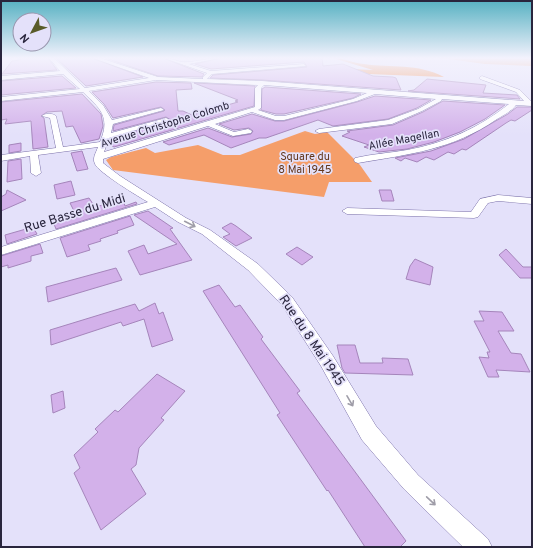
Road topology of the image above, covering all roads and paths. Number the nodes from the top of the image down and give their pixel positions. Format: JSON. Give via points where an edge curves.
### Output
{"nodes":[{"id":1,"x":262,"y":83,"type":"edge"},
{"id":2,"x":77,"y":84,"type":"edge"},
{"id":3,"x":127,"y":84,"type":"edge"},
{"id":4,"x":273,"y":84,"type":"edge"},
{"id":5,"x":497,"y":84,"type":"edge"},
{"id":6,"x":302,"y":85,"type":"joint"},
{"id":7,"x":84,"y":90,"type":"junction"},
{"id":8,"x":373,"y":92,"type":"junction"},
{"id":9,"x":438,"y":97,"type":"junction"},
{"id":10,"x":1,"y":99,"type":"edge"},
{"id":11,"x":512,"y":102,"type":"junction"},
{"id":12,"x":531,"y":104,"type":"edge"},
{"id":13,"x":161,"y":110,"type":"dead end"},
{"id":14,"x":252,"y":110,"type":"junction"},
{"id":15,"x":44,"y":116,"type":"dead end"},
{"id":16,"x":166,"y":120,"type":"dead end"},
{"id":17,"x":109,"y":123,"type":"junction"},
{"id":18,"x":208,"y":124,"type":"junction"},
{"id":19,"x":248,"y":131,"type":"dead end"},
{"id":20,"x":319,"y":131,"type":"dead end"},
{"id":21,"x":104,"y":140,"type":"junction"},
{"id":22,"x":60,"y":150,"type":"junction"},
{"id":23,"x":34,"y":153,"type":"junction"},
{"id":24,"x":98,"y":156,"type":"junction"},
{"id":25,"x":1,"y":158,"type":"edge"},
{"id":26,"x":358,"y":160,"type":"dead end"},
{"id":27,"x":36,"y":173,"type":"dead end"},
{"id":28,"x":532,"y":201,"type":"edge"},
{"id":29,"x":157,"y":203,"type":"junction"},
{"id":30,"x":348,"y":210,"type":"dead end"},
{"id":31,"x":1,"y":251,"type":"edge"},
{"id":32,"x":480,"y":547,"type":"edge"}],
"edges":[{"from":1,"to":14,"type":"street","via":[[258,88],[259,106]]},
{"from":2,"to":7,"type":"street"},
{"from":3,"to":7,"type":"street"},
{"from":4,"to":6,"type":"street"},
{"from":5,"to":12,"type":"street","via":[[518,91]]},
{"from":6,"to":8,"type":"street"},
{"from":7,"to":10,"type":"street"},
{"from":7,"to":17,"type":"street","via":[[108,118]]},
{"from":8,"to":9,"type":"street"},
{"from":8,"to":14,"type":"street","via":[[355,100],[284,118]]},
{"from":9,"to":11,"type":"street"},
{"from":9,"to":20,"type":"street","via":[[439,100],[420,110],[389,122]]},
{"from":11,"to":12,"type":"street"},
{"from":11,"to":26,"type":"street","name":"Allée Magellan","via":[[513,105],[494,119],[453,141],[429,148]]},
{"from":13,"to":17,"type":"street"},
{"from":14,"to":18,"type":"street","name":"Avenue Christophe Colomb"},
{"from":15,"to":22,"type":"street","via":[[52,116]]},
{"from":16,"to":21,"type":"street"},
{"from":17,"to":21,"type":"street"},
{"from":18,"to":19,"type":"street","via":[[233,134]]},
{"from":18,"to":24,"type":"street","name":"Avenue Christophe Colomb"},
{"from":21,"to":22,"type":"street"},
{"from":21,"to":24,"type":"street"},
{"from":22,"to":23,"type":"street"},
{"from":23,"to":25,"type":"street"},
{"from":23,"to":27,"type":"street"},
{"from":24,"to":29,"type":"street","name":"Rue du 8 Mai 1945","via":[[99,164]]},
{"from":28,"to":30,"type":"street","via":[[498,198],[484,201],[474,215]]},
{"from":29,"to":31,"type":"street","name":"Rue Basse du Midi"},
{"from":29,"to":32,"type":"street","name":"Rue du 8 Mai 1945","one_way":true,"via":[[229,248],[253,267],[287,301],[327,361],[368,433],[411,482]]}]}
